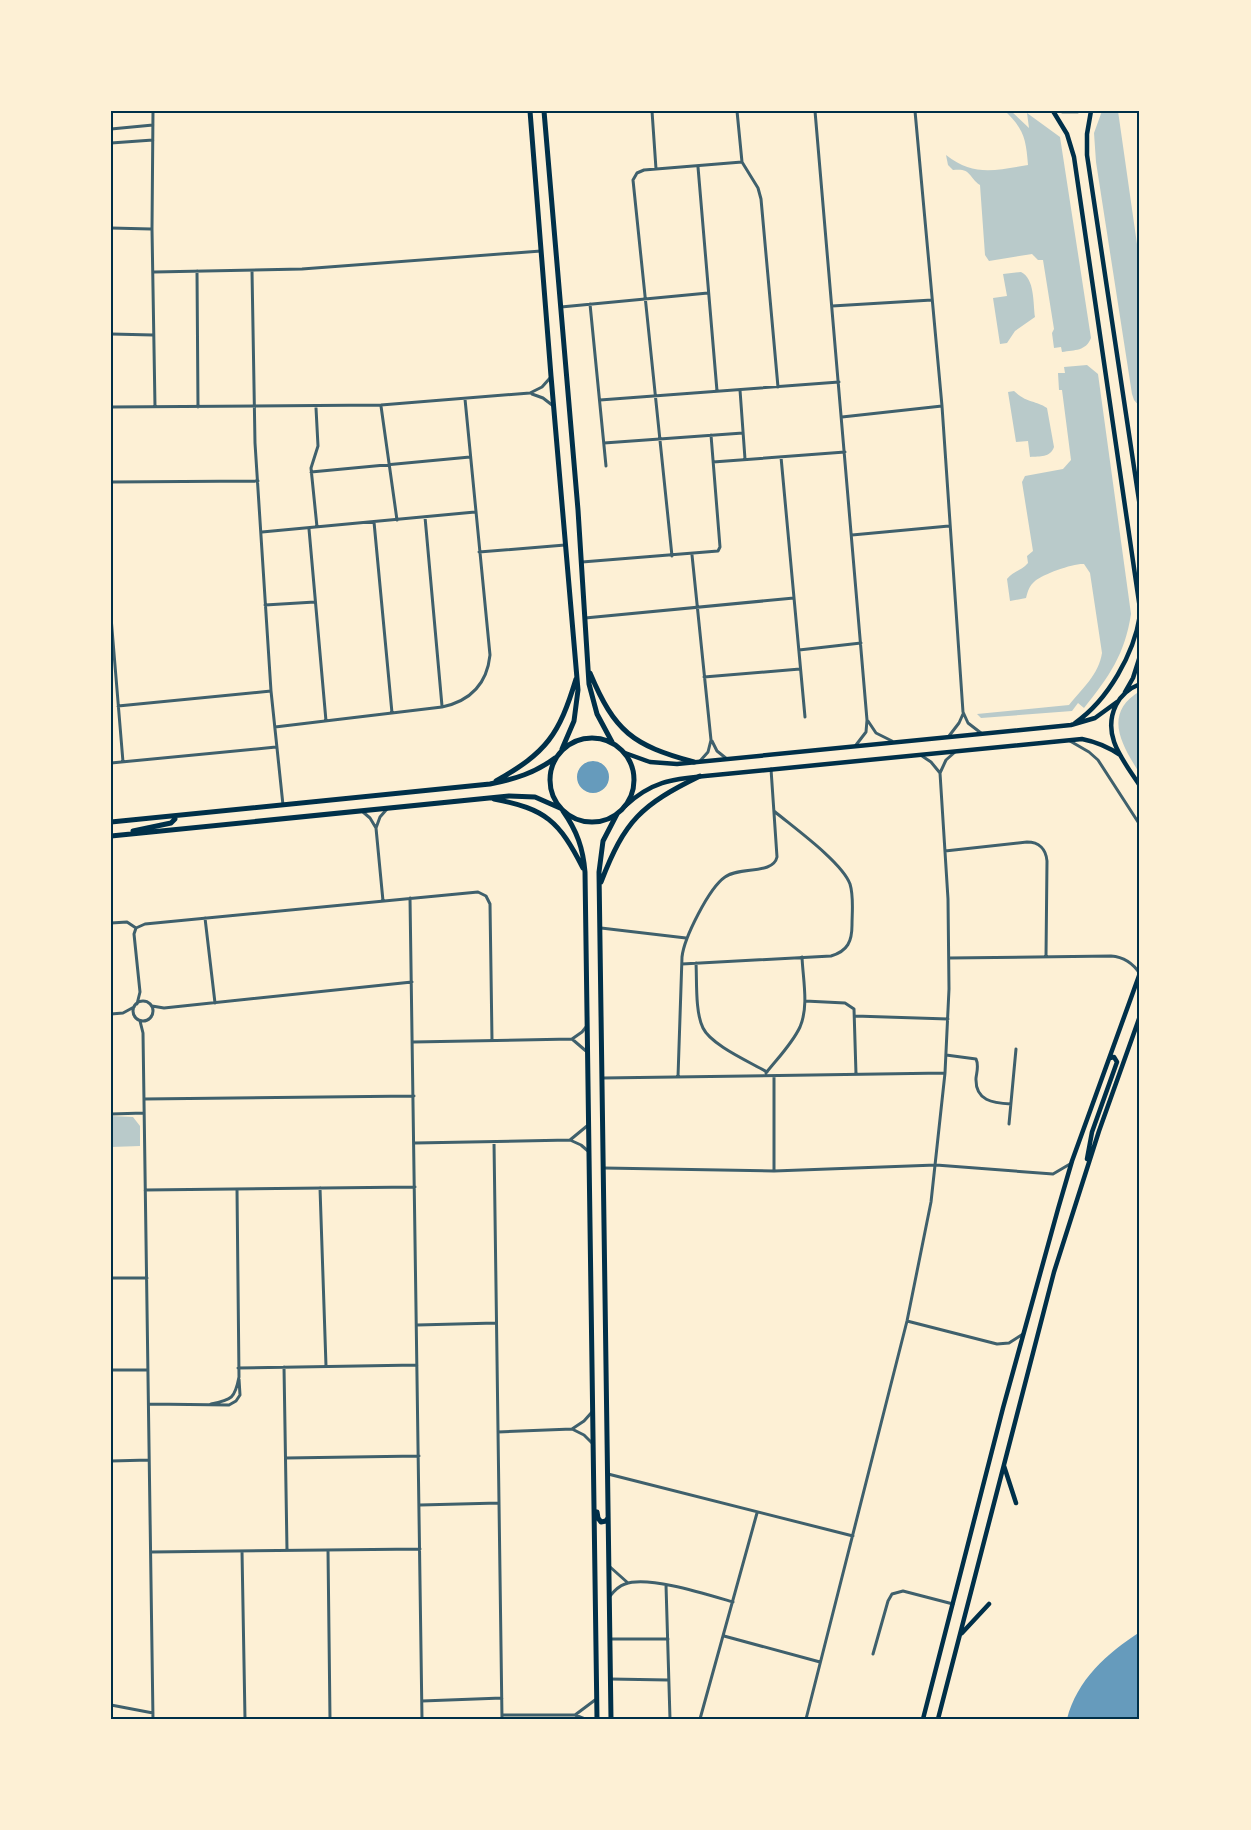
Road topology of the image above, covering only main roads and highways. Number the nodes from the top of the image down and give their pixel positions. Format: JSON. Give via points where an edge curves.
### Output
{"nodes":[{"id":1,"x":530,"y":111,"type":"edge"},
{"id":2,"x":544,"y":111,"type":"edge"},
{"id":3,"x":1053,"y":111,"type":"edge"},
{"id":4,"x":1062,"y":111,"type":"edge"},
{"id":5,"x":1078,"y":111,"type":"edge"},
{"id":6,"x":1091,"y":111,"type":"edge"},
{"id":7,"x":1140,"y":507,"type":"edge"},
{"id":8,"x":1140,"y":609,"type":"edge"},
{"id":9,"x":1140,"y":615,"type":"edge"},
{"id":10,"x":1140,"y":656,"type":"edge"},
{"id":11,"x":589,"y":668,"type":"junction"},
{"id":12,"x":577,"y":675,"type":"junction"},
{"id":13,"x":1140,"y":684,"type":"edge"},
{"id":14,"x":1125,"y":693,"type":"junction"},
{"id":15,"x":1117,"y":702,"type":"junction"},
{"id":16,"x":1071,"y":725,"type":"junction"},
{"id":17,"x":612,"y":742,"type":"junction"},
{"id":18,"x":562,"y":749,"type":"junction"},
{"id":19,"x":625,"y":753,"type":"junction"},
{"id":20,"x":1120,"y":755,"type":"junction"},
{"id":21,"x":555,"y":758,"type":"junction"},
{"id":22,"x":697,"y":762,"type":"junction"},
{"id":23,"x":700,"y":776,"type":"junction"},
{"id":24,"x":490,"y":784,"type":"junction"},
{"id":25,"x":1140,"y":786,"type":"edge"},
{"id":26,"x":489,"y":798,"type":"junction"},
{"id":27,"x":625,"y":806,"type":"junction"},
{"id":28,"x":561,"y":809,"type":"junction"},
{"id":29,"x":617,"y":814,"type":"junction"},
{"id":30,"x":175,"y":816,"type":"junction"},
{"id":31,"x":111,"y":822,"type":"edge"},
{"id":32,"x":129,"y":834,"type":"junction"},
{"id":33,"x":111,"y":836,"type":"edge"},
{"id":34,"x":585,"y":872,"type":"junction"},
{"id":35,"x":600,"y":887,"type":"junction"},
{"id":36,"x":1140,"y":973,"type":"edge"},
{"id":37,"x":1140,"y":1016,"type":"edge"},
{"id":38,"x":1110,"y":1058,"type":"junction"},
{"id":39,"x":589,"y":1121,"type":"junction"},
{"id":40,"x":604,"y":1137,"type":"junction"},
{"id":41,"x":1087,"y":1167,"type":"junction"},
{"id":42,"x":1003,"y":1464,"type":"junction"},
{"id":43,"x":594,"y":1502,"type":"junction"},
{"id":44,"x":1016,"y":1503,"type":"dead end"},
{"id":45,"x":609,"y":1517,"type":"junction"},
{"id":46,"x":989,"y":1604,"type":"dead end"},
{"id":47,"x":960,"y":1635,"type":"junction"},
{"id":48,"x":597,"y":1719,"type":"edge"},
{"id":49,"x":610,"y":1719,"type":"edge"},
{"id":50,"x":923,"y":1719,"type":"edge"},
{"id":51,"x":938,"y":1719,"type":"edge"}],
"edges":[{"from":1,"to":12,"type":"main road"},
{"from":2,"to":11,"type":"main road"},
{"from":3,"to":8,"type":"main road","via":[[1067,134],[1074,157]]},
{"from":4,"to":5,"type":"main road"},
{"from":6,"to":7,"type":"main road","via":[[1087,155]]},
{"from":9,"to":16,"type":"main road","via":[[1134,642],[1120,671],[1091,709]]},
{"from":10,"to":14,"type":"main road"},
{"from":11,"to":17,"type":"main road","via":[[597,714]]},
{"from":11,"to":22,"type":"main road","via":[[607,710],[626,732],[651,749]]},
{"from":12,"to":18,"type":"main road","via":[[574,721]]},
{"from":12,"to":24,"type":"main road","via":[[562,721],[552,737],[528,762]]},
{"from":13,"to":14,"type":"main road"},
{"from":14,"to":15,"type":"main road"},
{"from":15,"to":16,"type":"main road","via":[[1095,718]]},
{"from":15,"to":20,"type":"main road","via":[[1110,723]]},
{"from":16,"to":22,"type":"main road"},
{"from":17,"to":18,"type":"main road","via":[[581,738]]},
{"from":17,"to":19,"type":"main road"},
{"from":18,"to":21,"type":"main road"},
{"from":19,"to":22,"type":"main road","via":[[657,763]]},
{"from":19,"to":27,"type":"main road","via":[[634,785]]},
{"from":20,"to":23,"type":"main road","via":[[1082,739]]},
{"from":20,"to":25,"type":"main road"},
{"from":21,"to":24,"type":"main road","via":[[532,773]]},
{"from":21,"to":28,"type":"main road","via":[[550,789]]},
{"from":23,"to":27,"type":"main road","via":[[651,786]]},
{"from":23,"to":35,"type":"main road","via":[[667,792],[639,814],[618,842]]},
{"from":24,"to":30,"type":"main road"},
{"from":26,"to":28,"type":"main road","via":[[522,795],[548,801]]},
{"from":26,"to":32,"type":"main road"},
{"from":26,"to":34,"type":"main road","via":[[529,807],[554,823]]},
{"from":27,"to":29,"type":"main road"},
{"from":28,"to":29,"type":"main road","via":[[583,821],[595,822]]},
{"from":28,"to":34,"type":"main road","via":[[582,846]]},
{"from":29,"to":35,"type":"main road","via":[[603,841]]},
{"from":30,"to":31,"type":"main road"},
{"from":30,"to":32,"type":"main road","via":[[173,823],[140,828]]},
{"from":32,"to":33,"type":"main road"},
{"from":34,"to":39,"type":"main road"},
{"from":35,"to":40,"type":"main road"},
{"from":36,"to":38,"type":"main road"},
{"from":37,"to":41,"type":"main road"},
{"from":38,"to":41,"type":"main road","via":[[1117,1062],[1092,1132]]},
{"from":38,"to":50,"type":"main road","via":[[1072,1161]]},
{"from":39,"to":40,"type":"main road","via":[[600,1119]]},
{"from":39,"to":43,"type":"main road"},
{"from":40,"to":45,"type":"main road"},
{"from":41,"to":42,"type":"main road","via":[[1054,1272]]},
{"from":42,"to":44,"type":"main road"},
{"from":42,"to":47,"type":"main road"},
{"from":43,"to":45,"type":"main road","via":[[599,1521]]},
{"from":43,"to":48,"type":"main road"},
{"from":45,"to":49,"type":"main road"},
{"from":46,"to":47,"type":"main road"},
{"from":47,"to":51,"type":"main road"}]}
